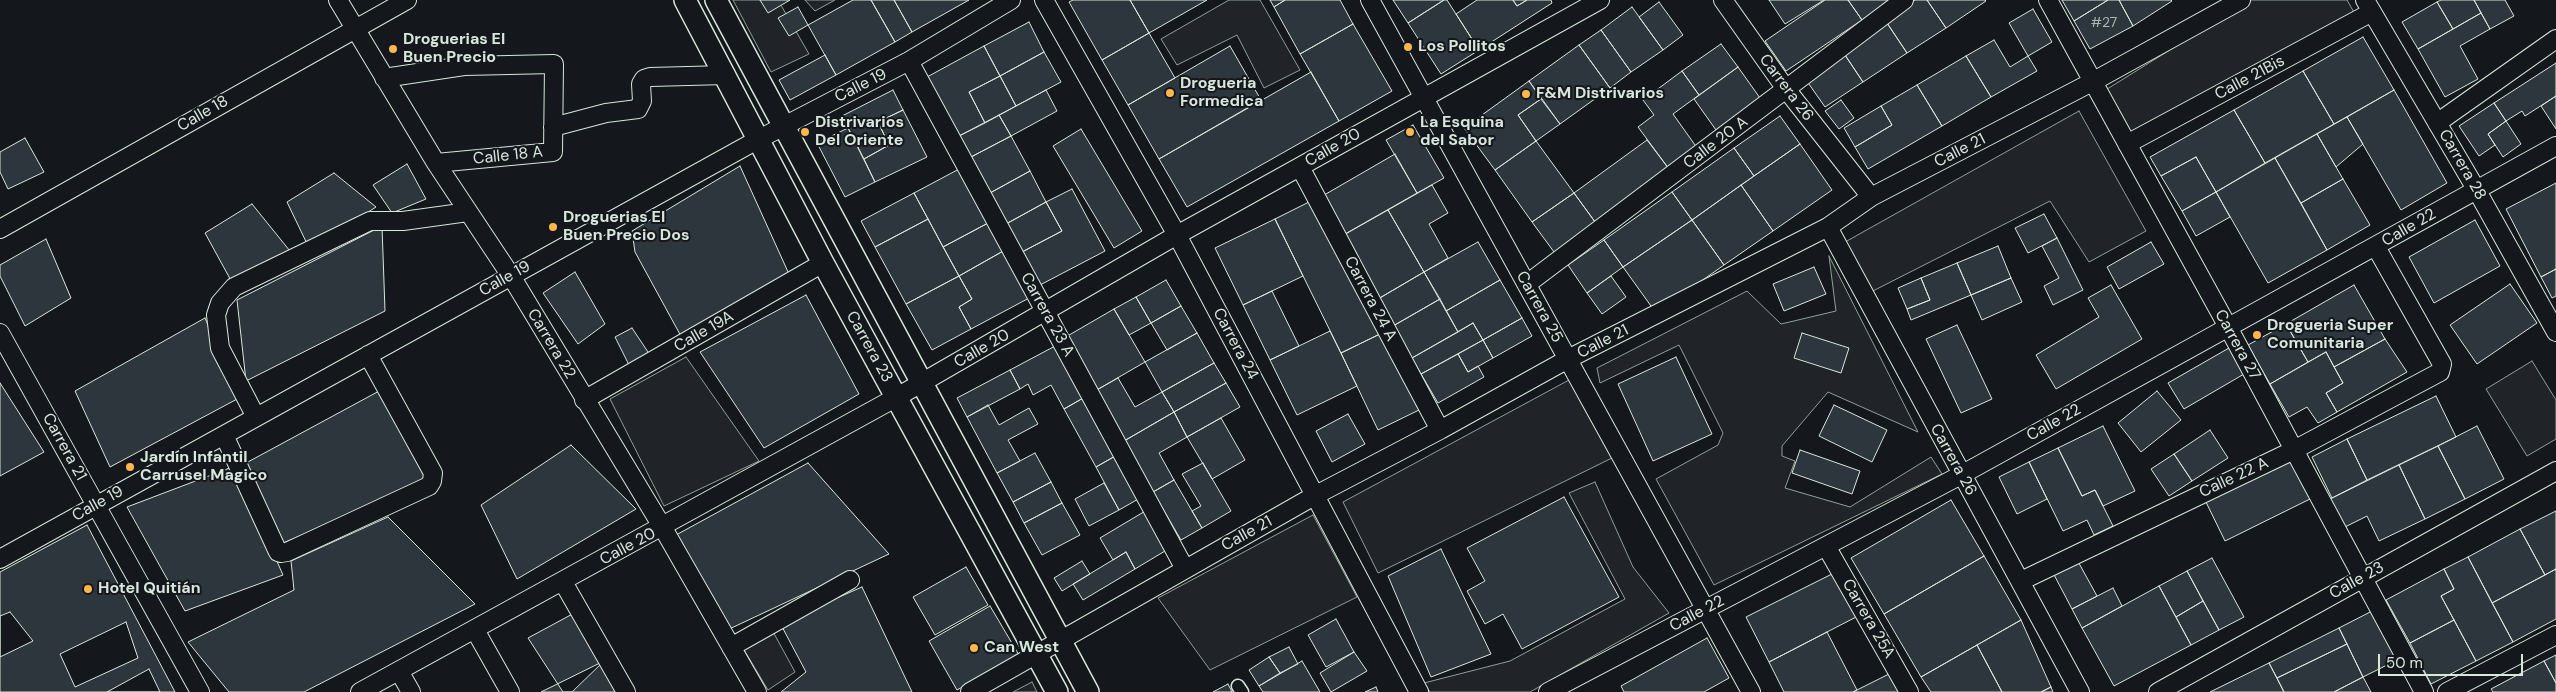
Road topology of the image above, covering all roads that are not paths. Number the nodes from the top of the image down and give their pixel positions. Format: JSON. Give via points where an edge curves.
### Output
{"nodes":[{"id":1,"x":338,"y":0,"type":"edge"},
{"id":2,"x":407,"y":0,"type":"edge"},
{"id":3,"x":685,"y":0,"type":"edge"},
{"id":4,"x":716,"y":0,"type":"edge"},
{"id":5,"x":1010,"y":0,"type":"edge"},
{"id":6,"x":1044,"y":0,"type":"edge"},
{"id":7,"x":1370,"y":0,"type":"edge"},
{"id":8,"x":1600,"y":0,"type":"edge"},
{"id":9,"x":1722,"y":0,"type":"edge"},
{"id":10,"x":1904,"y":0,"type":"edge"},
{"id":11,"x":2048,"y":0,"type":"edge"},
{"id":12,"x":2241,"y":0,"type":"edge"},
{"id":13,"x":2368,"y":6,"type":"edge"},
{"id":14,"x":354,"y":28,"type":"junction"},
{"id":15,"x":2556,"y":39,"type":"edge"},
{"id":16,"x":909,"y":61,"type":"junction"},
{"id":17,"x":726,"y":75,"type":"junction"},
{"id":18,"x":384,"y":78,"type":"junction"},
{"id":19,"x":2094,"y":81,"type":"junction"},
{"id":20,"x":1786,"y":89,"type":"junction"},
{"id":21,"x":1423,"y":96,"type":"junction"},
{"id":22,"x":2437,"y":123,"type":"junction"},
{"id":23,"x":553,"y":126,"type":"junction"},
{"id":24,"x":783,"y":126,"type":"junction"},
{"id":25,"x":759,"y":139,"type":"junction"},
{"id":26,"x":2127,"y":144,"type":"junction"},
{"id":27,"x":2556,"y":146,"type":"edge"},
{"id":28,"x":436,"y":163,"type":"junction"},
{"id":29,"x":1300,"y":167,"type":"junction"},
{"id":30,"x":2476,"y":189,"type":"junction"},
{"id":31,"x":1871,"y":197,"type":"junction"},
{"id":32,"x":468,"y":212,"type":"junction"},
{"id":33,"x":1828,"y":227,"type":"junction"},
{"id":34,"x":0,"y":229,"type":"edge"},
{"id":35,"x":1177,"y":235,"type":"junction"},
{"id":36,"x":2376,"y":247,"type":"junction"},
{"id":37,"x":823,"y":263,"type":"junction"},
{"id":38,"x":511,"y":276,"type":"junction"},
{"id":39,"x":1527,"y":284,"type":"junction"},
{"id":40,"x":2550,"y":310,"type":"edge"},
{"id":41,"x":1045,"y":312,"type":"junction"},
{"id":42,"x":2228,"y":327,"type":"junction"},
{"id":43,"x":2556,"y":332,"type":"edge"},
{"id":44,"x":0,"y":333,"type":"edge"},
{"id":45,"x":368,"y":355,"type":"junction"},
{"id":46,"x":1568,"y":359,"type":"junction"},
{"id":47,"x":920,"y":384,"type":"junction"},
{"id":48,"x":897,"y":398,"type":"junction"},
{"id":49,"x":584,"y":400,"type":"junction"},
{"id":50,"x":256,"y":417,"type":"junction"},
{"id":51,"x":1440,"y":430,"type":"junction"},
{"id":52,"x":224,"y":435,"type":"junction"},
{"id":53,"x":2294,"y":450,"type":"junction"},
{"id":54,"x":2556,"y":471,"type":"edge"},
{"id":55,"x":1961,"y":475,"type":"junction"},
{"id":56,"x":1314,"y":496,"type":"junction"},
{"id":57,"x":96,"y":505,"type":"junction"},
{"id":58,"x":663,"y":528,"type":"junction"},
{"id":59,"x":1826,"y":546,"type":"junction"},
{"id":60,"x":0,"y":559,"type":"edge"},
{"id":61,"x":1185,"y":568,"type":"junction"},
{"id":62,"x":2362,"y":578,"type":"junction"},
{"id":63,"x":850,"y":580,"type":"dead end"},
{"id":64,"x":2021,"y":581,"type":"junction"},
{"id":65,"x":563,"y":582,"type":"junction"},
{"id":66,"x":1706,"y":609,"type":"junction"},
{"id":67,"x":475,"y":630,"type":"junction"},
{"id":68,"x":2556,"y":635,"type":"edge"},
{"id":69,"x":1060,"y":642,"type":"junction"},
{"id":70,"x":731,"y":647,"type":"junction"},
{"id":71,"x":1037,"y":654,"type":"junction"},
{"id":72,"x":399,"y":671,"type":"junction"},
{"id":73,"x":1579,"y":685,"type":"edge"},
{"id":74,"x":200,"y":692,"type":"edge"},
{"id":75,"x":360,"y":692,"type":"edge"},
{"id":76,"x":411,"y":692,"type":"edge"},
{"id":77,"x":510,"y":692,"type":"edge"},
{"id":78,"x":626,"y":692,"type":"edge"},
{"id":79,"x":757,"y":692,"type":"edge"},
{"id":80,"x":970,"y":692,"type":"edge"},
{"id":81,"x":1057,"y":692,"type":"edge"},
{"id":82,"x":1088,"y":692,"type":"edge"},
{"id":83,"x":1419,"y":692,"type":"edge"},
{"id":84,"x":1548,"y":692,"type":"edge"},
{"id":85,"x":1751,"y":692,"type":"edge"},
{"id":86,"x":1909,"y":692,"type":"edge"},
{"id":87,"x":2080,"y":692,"type":"edge"},
{"id":88,"x":2158,"y":692,"type":"edge"},
{"id":89,"x":2424,"y":692,"type":"edge"},
{"id":90,"x":2447,"y":692,"type":"edge"}],
"edges":[{"from":1,"to":14,"type":"street","name":"Carrera 22"},
{"from":2,"to":14,"type":"street","name":"Calle 18"},
{"from":3,"to":17,"type":"street","name":"Carrera 23"},
{"from":4,"to":24,"type":"street","name":"Carrera 23"},
{"from":5,"to":16,"type":"street","name":"Calle 19"},
{"from":6,"to":35,"type":"street","name":"Carrera 24"},
{"from":7,"to":21,"type":"street","name":"Carrera 25"},
{"from":8,"to":21,"type":"street","name":"Calle 20"},
{"from":9,"to":20,"type":"street","name":"Carrera 26"},
{"from":10,"to":20,"type":"street","name":"Calle 20 A"},
{"from":11,"to":19,"type":"street","name":"Carrera 27"},
{"from":12,"to":19,"type":"street","name":"Calle 21"},
{"from":13,"to":22,"type":"street","name":"Carrera 28"},
{"from":13,"to":26,"type":"street","name":"Calle 21Bis"},
{"from":14,"to":18,"type":"street","name":"Carrera 22"},
{"from":14,"to":34,"type":"street","name":"Calle 18"},
{"from":15,"to":22,"type":"street"},
{"from":16,"to":24,"type":"street","name":"Calle 19"},
{"from":16,"to":41,"type":"street","name":"Carrera 23 A"},
{"from":17,"to":23,"type":"street","via":[[650,77],[642,84],[642,101],[638,109]]},
{"from":17,"to":25,"type":"street","name":"Carrera 23"},
{"from":18,"to":23,"type":"street","name":"Calle 18 A","via":[[464,66],[554,64]]},
{"from":18,"to":28,"type":"street","name":"Carrera 22"},
{"from":19,"to":26,"type":"street","name":"Carrera 27"},
{"from":19,"to":31,"type":"street","name":"Calle 21"},
{"from":20,"to":31,"type":"street","name":"Carrera 26"},
{"from":20,"to":39,"type":"street","name":"Calle 20 A"},
{"from":21,"to":29,"type":"street","name":"Calle 20"},
{"from":21,"to":39,"type":"street","name":"Carrera 25"},
{"from":22,"to":30,"type":"street","name":"Carrera 28"},
{"from":23,"to":28,"type":"street","name":"Calle 18 A","via":[[553,152]]},
{"from":24,"to":25,"type":"street","name":"Calle 19"},
{"from":24,"to":47,"type":"street","name":"Carrera 23"},
{"from":25,"to":37,"type":"street","name":"Carrera 23"},
{"from":25,"to":38,"type":"street","name":"Calle 19"},
{"from":26,"to":42,"type":"street","name":"Carrera 27"},
{"from":27,"to":30,"type":"street","name":"Calle 22"},
{"from":28,"to":32,"type":"street","name":"Carrera 22"},
{"from":29,"to":35,"type":"street","name":"Calle 20"},
{"from":29,"to":51,"type":"street","name":"Carrera 24 A"},
{"from":30,"to":36,"type":"street","name":"Calle 22"},
{"from":30,"to":40,"type":"street","name":"Carrera 28"},
{"from":31,"to":33,"type":"street","name":"Calle 21"},
{"from":32,"to":38,"type":"street","name":"Carrera 22"},
{"from":32,"to":50,"type":"street","via":[[403,221],[370,221],[234,287],[220,303],[216,315],[220,348]]},
{"from":33,"to":46,"type":"street","name":"Calle 21"},
{"from":33,"to":55,"type":"street","name":"Carrera 26"},
{"from":35,"to":41,"type":"street","name":"Calle 20"},
{"from":35,"to":56,"type":"street","name":"Carrera 24"},
{"from":36,"to":42,"type":"street","name":"Calle 22"},
{"from":36,"to":53,"type":"street","name":"Calle 22 A","via":[[2443,369]]},
{"from":37,"to":48,"type":"street","name":"Carrera 23"},
{"from":37,"to":49,"type":"street","name":"Calle 19A"},
{"from":38,"to":45,"type":"street","name":"Calle 19"},
{"from":38,"to":49,"type":"street","name":"Carrera 22"},
{"from":39,"to":46,"type":"street","name":"Carrera 25"},
{"from":40,"to":43,"type":"street","name":"Carrera 28"},
{"from":41,"to":47,"type":"street","name":"Calle 20"},
{"from":41,"to":61,"type":"street","name":"Carrera 23 A"},
{"from":42,"to":53,"type":"street","name":"Carrera 27"},
{"from":42,"to":55,"type":"street","name":"Calle 22"},
{"from":44,"to":57,"type":"street","name":"Carrera 21"},
{"from":45,"to":50,"type":"street","name":"Calle 19"},
{"from":45,"to":52,"type":"street","via":[[433,473],[429,486],[281,553]]},
{"from":46,"to":51,"type":"street","name":"Calle 21"},
{"from":46,"to":66,"type":"street","name":"Carrera 25"},
{"from":47,"to":48,"type":"street","name":"Calle 20"},
{"from":47,"to":69,"type":"street","name":"Carrera 23"},
{"from":48,"to":58,"type":"street","name":"Calle 20"},
{"from":48,"to":71,"type":"street","name":"Carrera 23"},
{"from":49,"to":58,"type":"street","name":"Carrera 22"},
{"from":50,"to":52,"type":"street","name":"Calle 19"},
{"from":51,"to":56,"type":"street","name":"Calle 21"},
{"from":52,"to":57,"type":"street","name":"Calle 19"},
{"from":53,"to":62,"type":"street","name":"Carrera 27"},
{"from":53,"to":64,"type":"street","name":"Calle 22 A"},
{"from":54,"to":62,"type":"street","name":"Calle 23"},
{"from":55,"to":59,"type":"street","name":"Calle 22"},
{"from":55,"to":64,"type":"street","name":"Carrera 26"},
{"from":56,"to":61,"type":"street","name":"Calle 21"},
{"from":56,"to":83,"type":"street","name":"Carrera 24"},
{"from":57,"to":60,"type":"street","name":"Calle 19"},
{"from":57,"to":74,"type":"street","name":"Carrera 21"},
{"from":58,"to":65,"type":"street","name":"Calle 20"},
{"from":58,"to":70,"type":"street","name":"Carrera 22"},
{"from":59,"to":66,"type":"street","name":"Calle 22"},
{"from":59,"to":86,"type":"street","name":"Carrera 25A"},
{"from":61,"to":69,"type":"street","name":"Calle 21"},
{"from":62,"to":88,"type":"street","name":"Calle 23"},
{"from":62,"to":89,"type":"street","name":"Carrera 27"},
{"from":63,"to":70,"type":"street"},
{"from":64,"to":87,"type":"street","name":"Carrera 26"},
{"from":65,"to":67,"type":"street","name":"Calle 20"},
{"from":65,"to":78,"type":"street"},
{"from":66,"to":73,"type":"street","name":"Calle 22"},
{"from":66,"to":85,"type":"street","name":"Carrera 25"},
{"from":67,"to":72,"type":"street","name":"Calle 20"},
{"from":67,"to":77,"type":"street"},
{"from":68,"to":90,"type":"street"},
{"from":69,"to":71,"type":"street","name":"Calle 21"},
{"from":69,"to":82,"type":"street","name":"Carrera 23"},
{"from":70,"to":79,"type":"street","name":"Carrera 22"},
{"from":71,"to":80,"type":"street","name":"Calle 21"},
{"from":71,"to":81,"type":"street","name":"Carrera 23"},
{"from":72,"to":75,"type":"street","name":"Calle 20"},
{"from":72,"to":76,"type":"street"},
{"from":73,"to":84,"type":"street","name":"Calle 22"}]}
